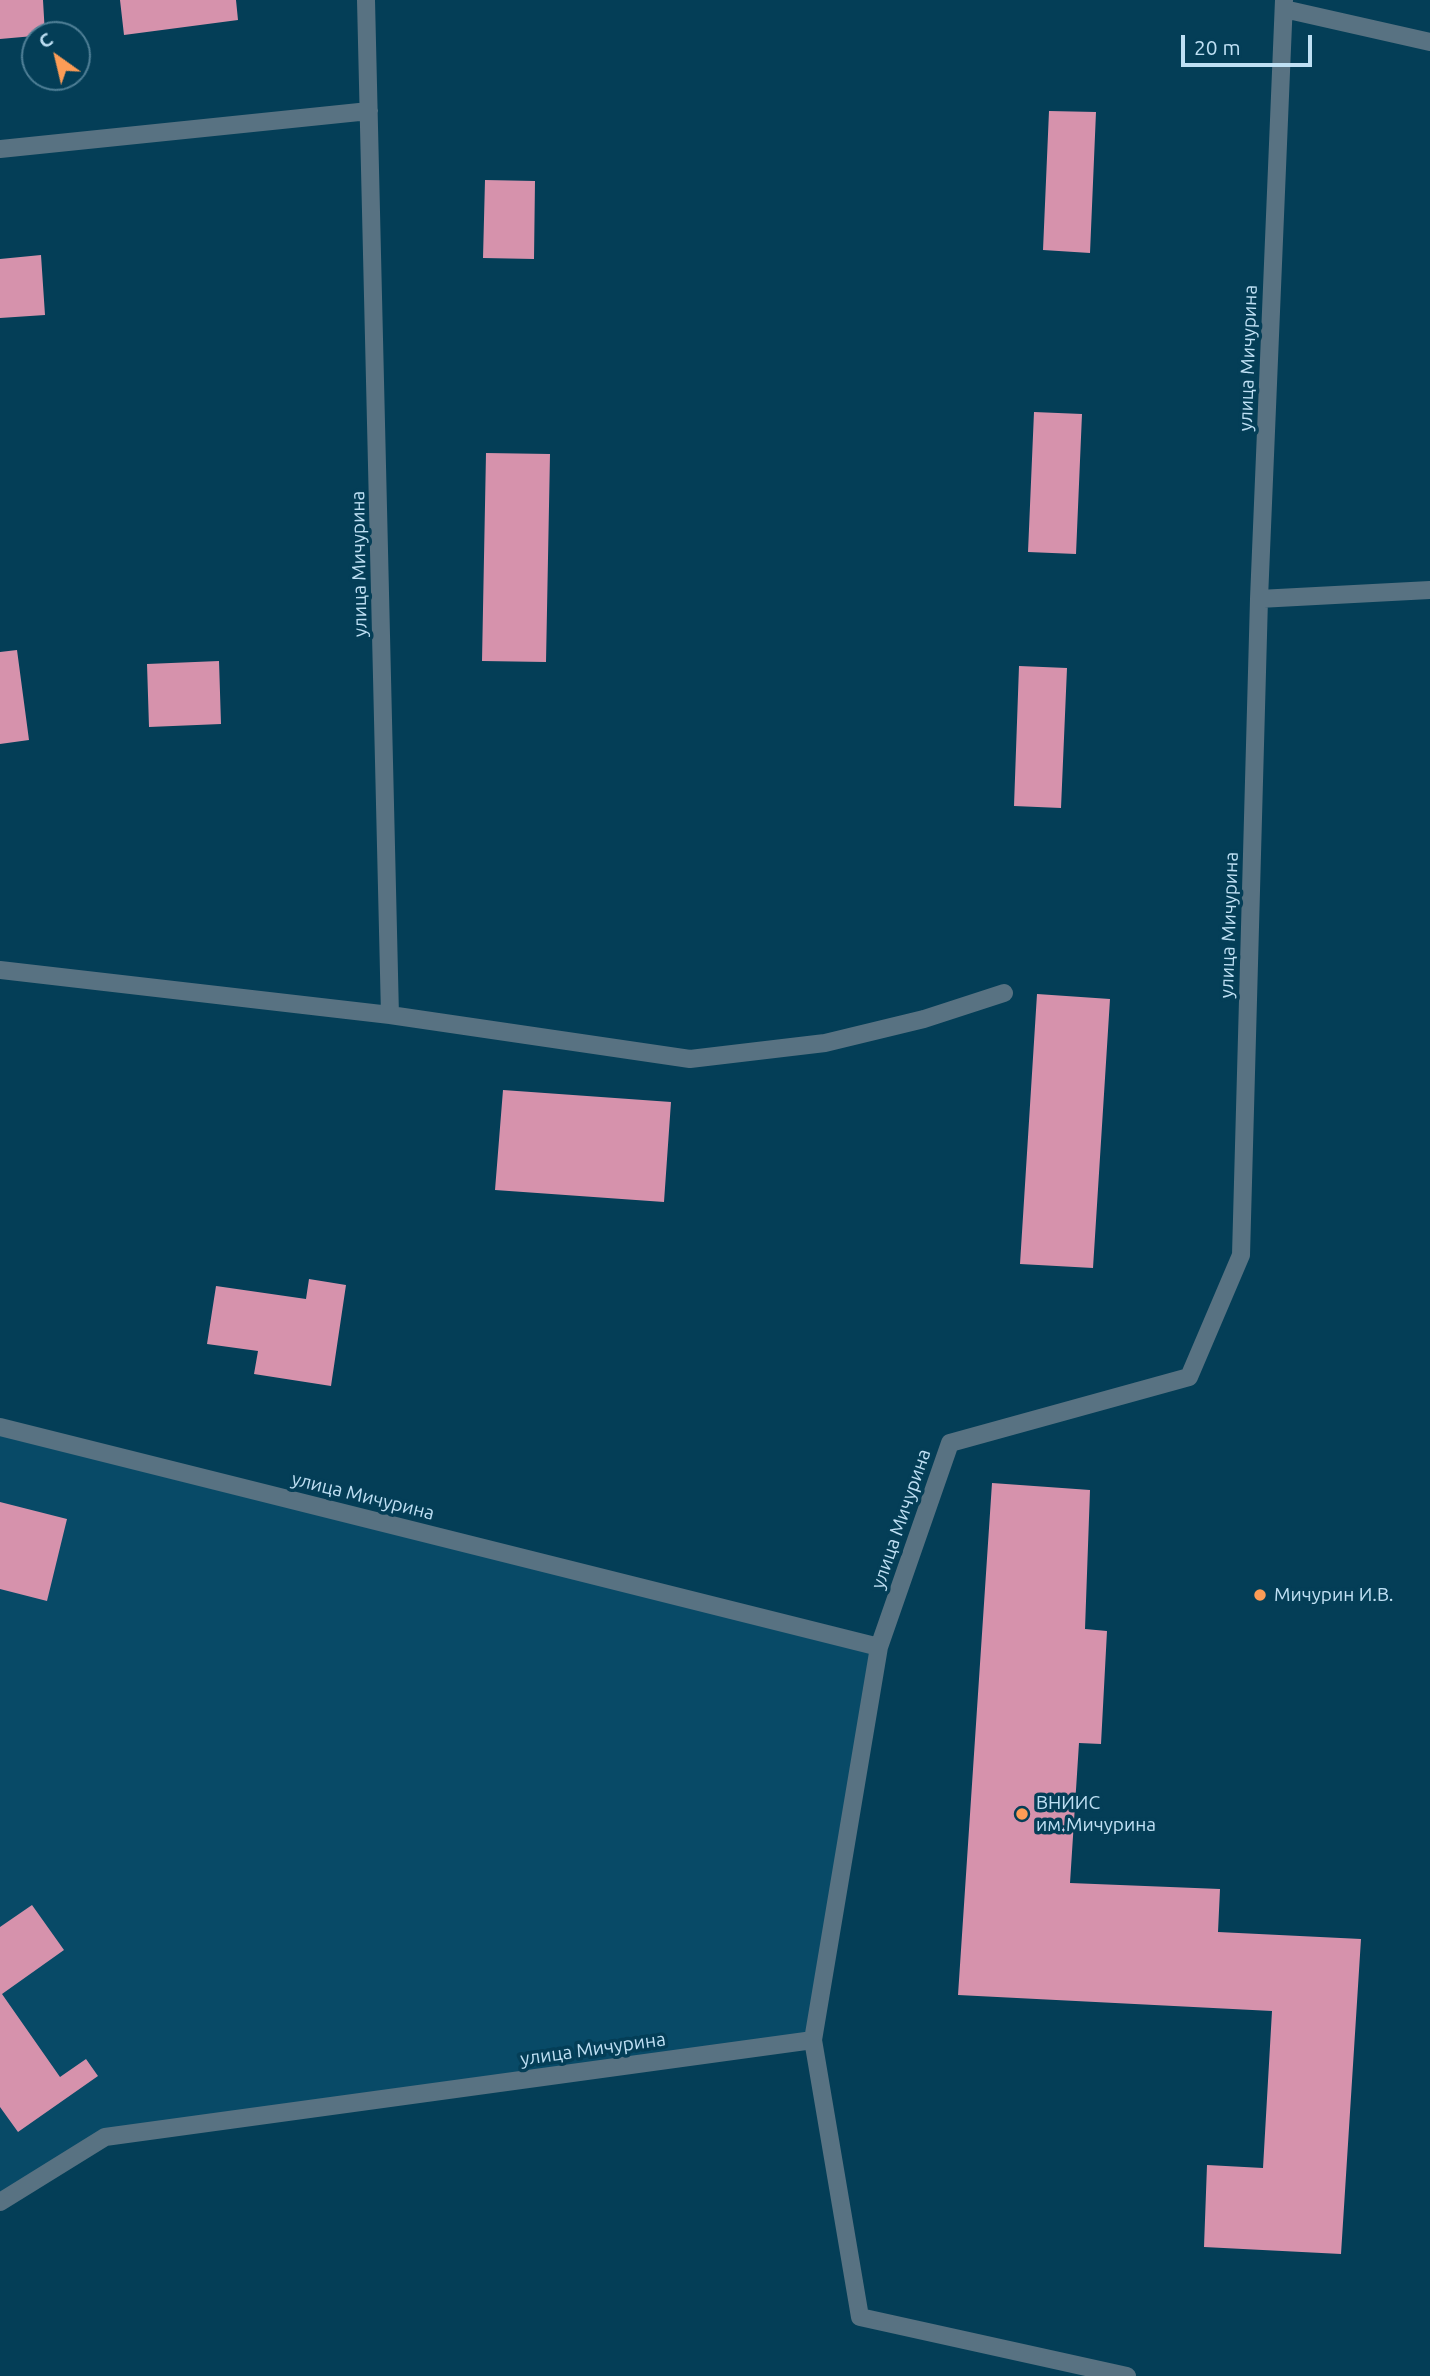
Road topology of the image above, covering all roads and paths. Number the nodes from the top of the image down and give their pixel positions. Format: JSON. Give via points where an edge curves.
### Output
{"nodes":[{"id":1,"x":366,"y":0,"type":"edge"},
{"id":2,"x":1284,"y":4,"type":"edge"},
{"id":3,"x":1430,"y":42,"type":"edge"},
{"id":4,"x":369,"y":111,"type":"junction"},
{"id":5,"x":0,"y":149,"type":"edge"},
{"id":6,"x":1430,"y":590,"type":"edge"},
{"id":7,"x":1259,"y":599,"type":"junction"},
{"id":8,"x":0,"y":970,"type":"edge"},
{"id":9,"x":1004,"y":993,"type":"dead end"},
{"id":10,"x":390,"y":1015,"type":"junction"},
{"id":11,"x":0,"y":1427,"type":"edge"},
{"id":12,"x":879,"y":1647,"type":"junction"},
{"id":13,"x":813,"y":2040,"type":"junction"},
{"id":14,"x":0,"y":2202,"type":"edge"},
{"id":15,"x":1127,"y":2376,"type":"edge"}],
"edges":[{"from":1,"to":4,"type":"street","name":"улица Мичурина"},
{"from":2,"to":3,"type":"street"},
{"from":2,"to":7,"type":"street","name":"улица Мичурина"},
{"from":4,"to":5,"type":"street"},
{"from":4,"to":10,"type":"street","name":"улица Мичурина"},
{"from":6,"to":7,"type":"street"},
{"from":7,"to":12,"type":"street","name":"улица Мичурина","via":[[1241,1255],[1189,1377],[950,1443]]},
{"from":8,"to":10,"type":"street"},
{"from":9,"to":10,"type":"street","via":[[925,1019],[825,1042],[690,1059]]},
{"from":11,"to":12,"type":"street","name":"улица Мичурина"},
{"from":12,"to":13,"type":"street","name":"улица Мичурина"},
{"from":13,"to":14,"type":"street","name":"улица Мичурина","via":[[104,2137]]},
{"from":13,"to":15,"type":"street","via":[[860,2317]]}]}
